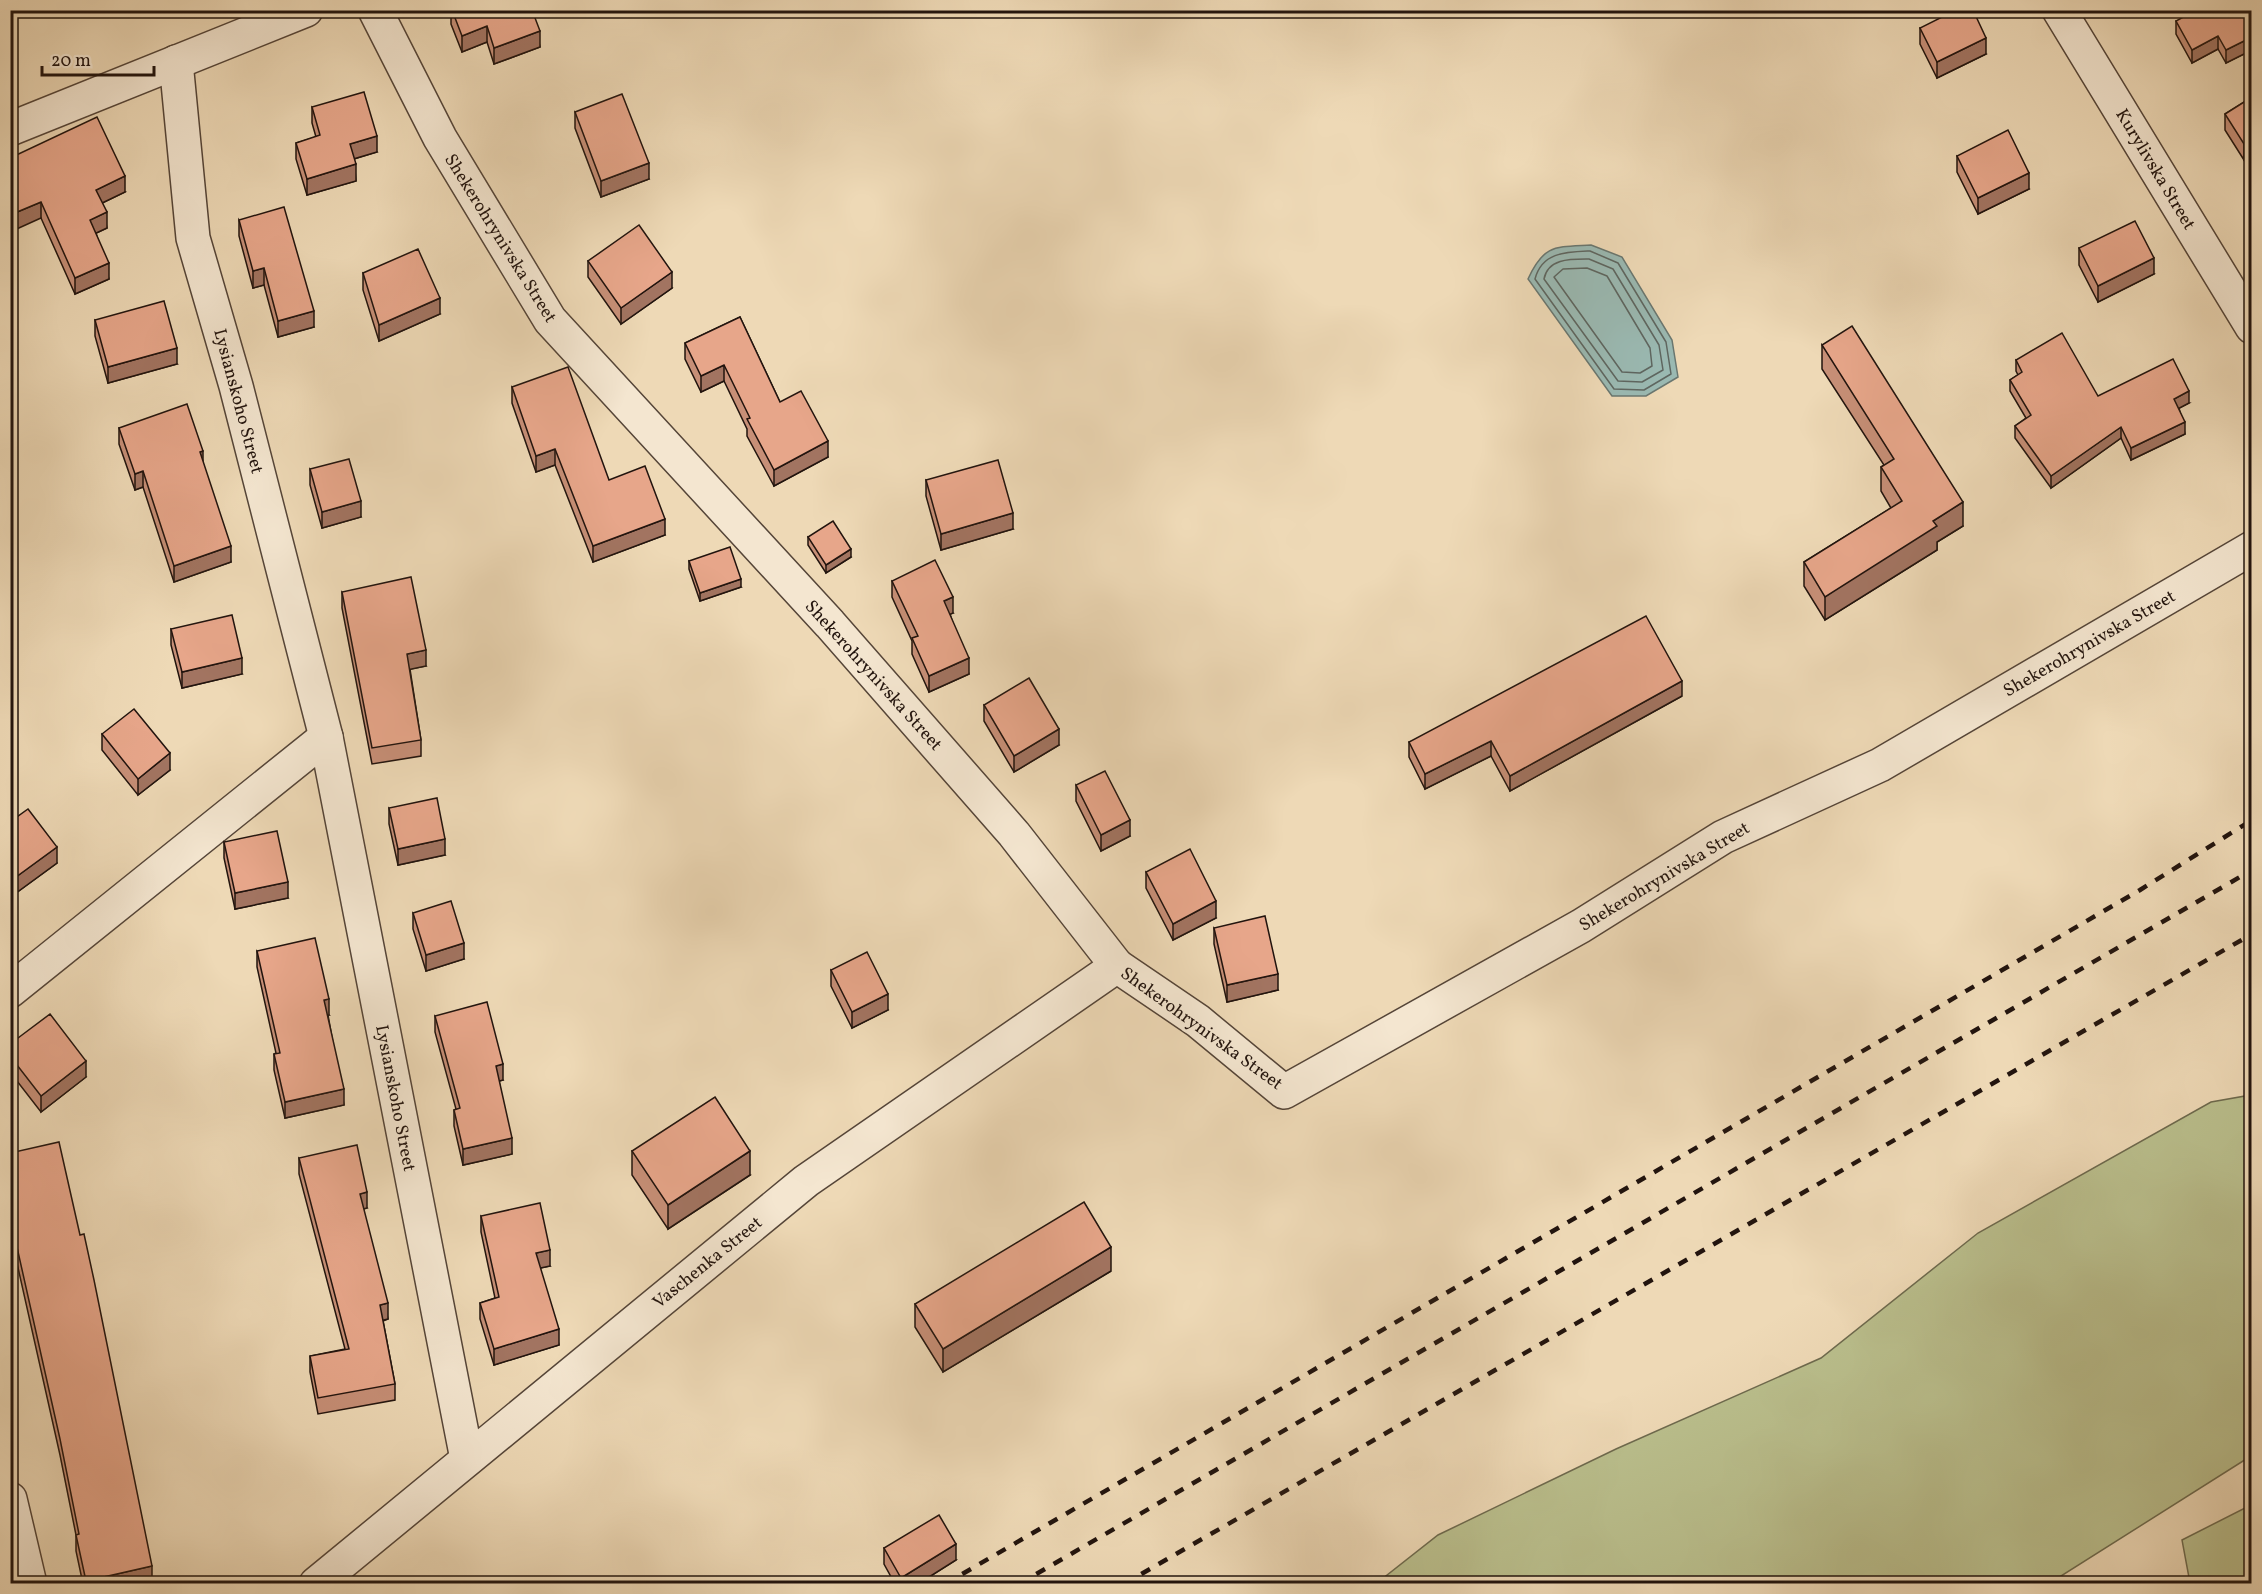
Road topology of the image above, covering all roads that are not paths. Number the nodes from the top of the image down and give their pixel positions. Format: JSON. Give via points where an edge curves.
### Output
{"nodes":[{"id":1,"x":306,"y":10,"type":"edge"},
{"id":2,"x":375,"y":10,"type":"edge"},
{"id":3,"x":2059,"y":10,"type":"edge"},
{"id":4,"x":176,"y":62,"type":"junction"},
{"id":5,"x":10,"y":129,"type":"edge"},
{"id":6,"x":2252,"y":327,"type":"edge"},
{"id":7,"x":2252,"y":548,"type":"edge"},
{"id":8,"x":326,"y":737,"type":"junction"},
{"id":9,"x":1117,"y":966,"type":"junction"},
{"id":10,"x":10,"y":991,"type":"edge"},
{"id":11,"x":467,"y":1459,"type":"junction"},
{"id":12,"x":10,"y":1500,"type":"edge"},
{"id":13,"x":30,"y":1584,"type":"edge"},
{"id":14,"x":316,"y":1584,"type":"edge"}],
"edges":[{"from":1,"to":4,"type":"street"},
{"from":2,"to":9,"type":"street","name":"Shekerohrynivska Street","via":[[440,138],[550,320],[838,633],[1014,834]]},
{"from":3,"to":6,"type":"street","name":"Kurylivska Street"},
{"from":4,"to":5,"type":"street"},
{"from":4,"to":8,"type":"street","name":"Lysianskoho Street","via":[[193,238],[236,386]]},
{"from":7,"to":9,"type":"street","name":"Shekerohrynivska Street","via":[[1880,765],[1723,837],[1581,926],[1284,1092],[1198,1021]]},
{"from":8,"to":10,"type":"street"},
{"from":8,"to":11,"type":"street","name":"Lysianskoho Street"},
{"from":9,"to":11,"type":"street","name":"Vaschenka Street","via":[[807,1181]]},
{"from":11,"to":14,"type":"street","name":"Vaschenka Street"},
{"from":12,"to":13,"type":"street"}]}
